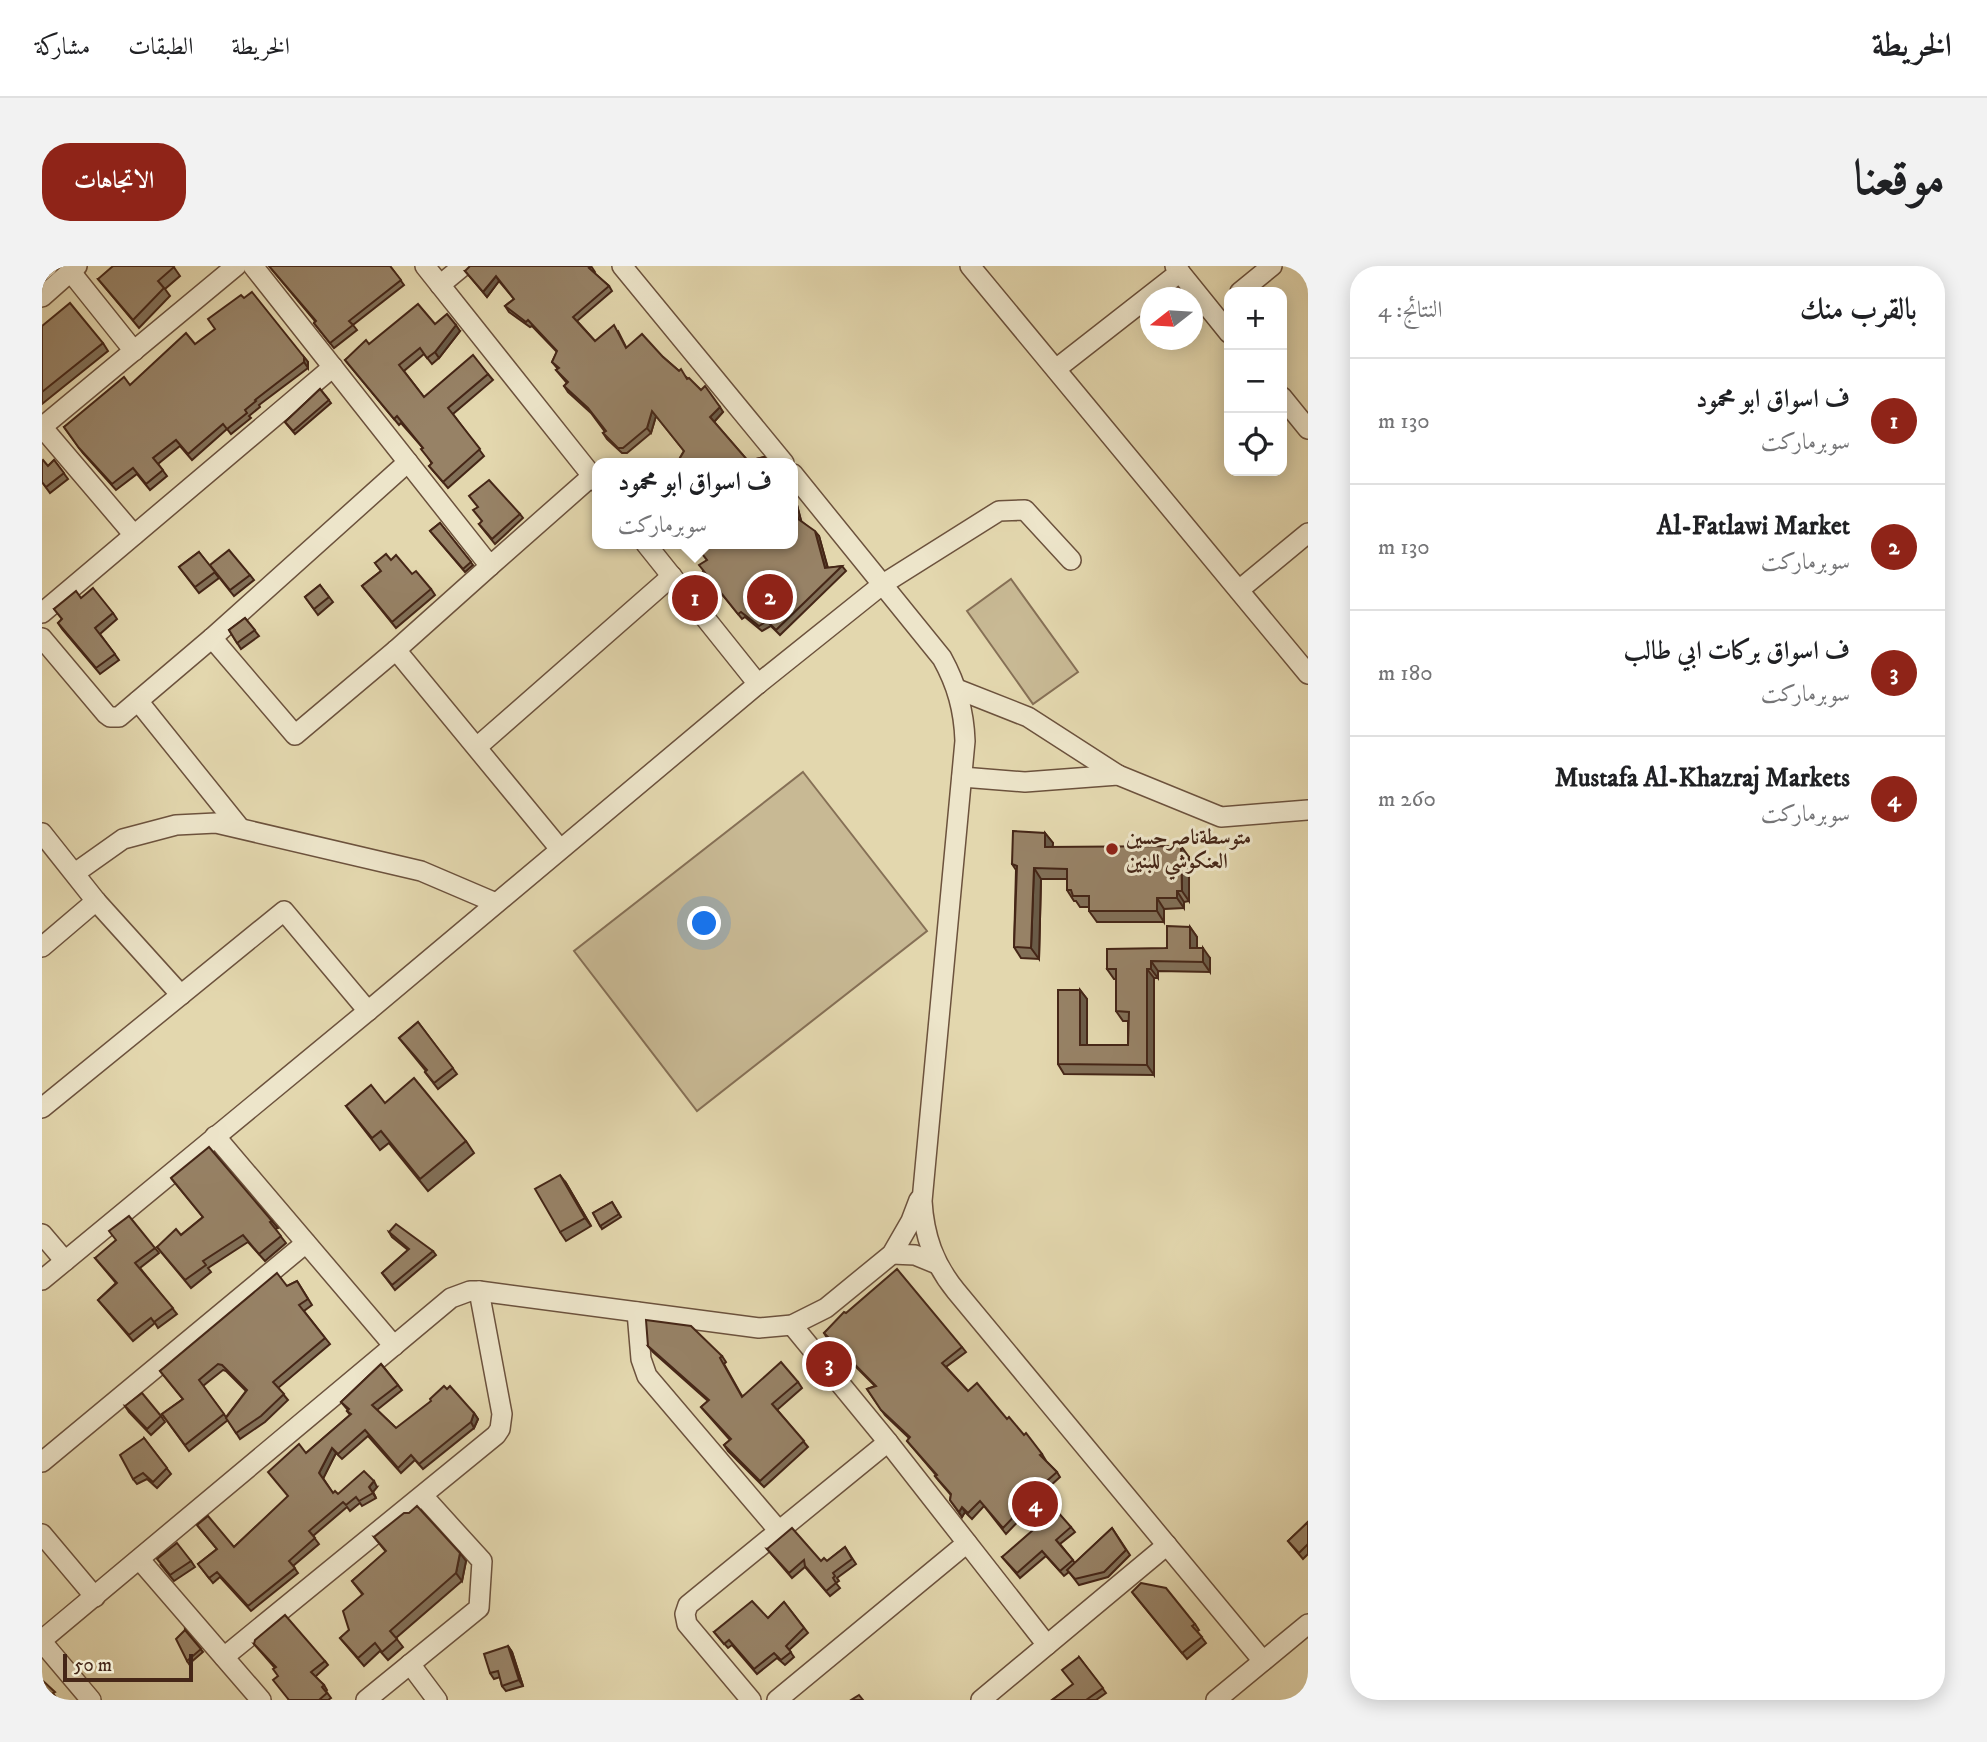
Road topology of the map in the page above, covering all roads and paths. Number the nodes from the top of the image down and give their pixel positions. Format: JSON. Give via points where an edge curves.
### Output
{"nodes":[{"id":1,"x":48,"y":266,"type":"edge"},
{"id":2,"x":236,"y":266,"type":"edge"},
{"id":3,"x":253,"y":266,"type":"edge"},
{"id":4,"x":425,"y":266,"type":"edge"},
{"id":5,"x":463,"y":266,"type":"edge"},
{"id":6,"x":622,"y":266,"type":"edge"},
{"id":7,"x":970,"y":266,"type":"edge"},
{"id":8,"x":1272,"y":266,"type":"edge"},
{"id":9,"x":73,"y":269,"type":"edge"},
{"id":10,"x":1177,"y":269,"type":"edge"},
{"id":11,"x":42,"y":271,"type":"edge"},
{"id":12,"x":440,"y":285,"type":"junction"},
{"id":13,"x":1246,"y":287,"type":"edge"},
{"id":14,"x":42,"y":297,"type":"edge"},
{"id":15,"x":1222,"y":308,"type":"edge"},
{"id":16,"x":134,"y":351,"type":"junction"},
{"id":17,"x":333,"y":367,"type":"junction"},
{"id":18,"x":1056,"y":369,"type":"junction"},
{"id":19,"x":1287,"y":403,"type":"edge"},
{"id":20,"x":42,"y":427,"type":"edge"},
{"id":21,"x":1308,"y":429,"type":"edge"},
{"id":22,"x":780,"y":458,"type":"edge"},
{"id":23,"x":408,"y":462,"type":"junction"},
{"id":24,"x":592,"y":476,"type":"edge"},
{"id":25,"x":798,"y":480,"type":"edge"},
{"id":26,"x":592,"y":481,"type":"edge"},
{"id":27,"x":1308,"y":533,"type":"edge"},
{"id":28,"x":134,"y":535,"type":"junction"},
{"id":29,"x":650,"y":549,"type":"edge"},
{"id":30,"x":1071,"y":560,"type":"dead end"},
{"id":31,"x":491,"y":566,"type":"junction"},
{"id":32,"x":672,"y":576,"type":"junction"},
{"id":33,"x":883,"y":584,"type":"junction"},
{"id":34,"x":1239,"y":590,"type":"junction"},
{"id":35,"x":42,"y":613,"type":"edge"},
{"id":36,"x":42,"y":638,"type":"edge"},
{"id":37,"x":212,"y":638,"type":"junction"},
{"id":38,"x":396,"y":650,"type":"junction"},
{"id":39,"x":1308,"y":674,"type":"edge"},
{"id":40,"x":758,"y":684,"type":"junction"},
{"id":41,"x":957,"y":689,"type":"junction"},
{"id":42,"x":138,"y":701,"type":"junction"},
{"id":43,"x":477,"y":747,"type":"junction"},
{"id":44,"x":1118,"y":775,"type":"junction"},
{"id":45,"x":961,"y":777,"type":"junction"},
{"id":46,"x":1308,"y":810,"type":"edge"},
{"id":47,"x":240,"y":828,"type":"junction"},
{"id":48,"x":42,"y":833,"type":"edge"},
{"id":49,"x":560,"y":849,"type":"junction"},
{"id":50,"x":75,"y":873,"type":"junction"},
{"id":51,"x":96,"y":901,"type":"junction"},
{"id":52,"x":496,"y":903,"type":"junction"},
{"id":53,"x":42,"y":947,"type":"edge"},
{"id":54,"x":181,"y":995,"type":"junction"},
{"id":55,"x":368,"y":1011,"type":"junction"},
{"id":56,"x":42,"y":1108,"type":"edge"},
{"id":57,"x":215,"y":1136,"type":"junction"},
{"id":58,"x":923,"y":1185,"type":"junction"},
{"id":59,"x":42,"y":1234,"type":"edge"},
{"id":60,"x":306,"y":1243,"type":"junction"},
{"id":61,"x":892,"y":1254,"type":"junction"},
{"id":62,"x":65,"y":1261,"type":"junction"},
{"id":63,"x":937,"y":1264,"type":"junction"},
{"id":64,"x":42,"y":1280,"type":"edge"},
{"id":65,"x":479,"y":1290,"type":"junction"},
{"id":66,"x":637,"y":1312,"type":"junction"},
{"id":67,"x":792,"y":1325,"type":"junction"},
{"id":68,"x":394,"y":1346,"type":"junction"},
{"id":69,"x":888,"y":1442,"type":"junction"},
{"id":70,"x":42,"y":1462,"type":"edge"},
{"id":71,"x":423,"y":1496,"type":"junction"},
{"id":72,"x":779,"y":1531,"type":"junction"},
{"id":73,"x":42,"y":1534,"type":"edge"},
{"id":74,"x":967,"y":1543,"type":"junction"},
{"id":75,"x":1167,"y":1545,"type":"junction"},
{"id":76,"x":140,"y":1560,"type":"junction"},
{"id":77,"x":95,"y":1597,"type":"junction"},
{"id":78,"x":1308,"y":1624,"type":"edge"},
{"id":79,"x":42,"y":1641,"type":"edge"},
{"id":80,"x":1047,"y":1645,"type":"junction"},
{"id":81,"x":224,"y":1657,"type":"junction"},
{"id":82,"x":1263,"y":1661,"type":"junction"},
{"id":83,"x":410,"y":1664,"type":"junction"},
{"id":84,"x":91,"y":1700,"type":"edge"},
{"id":85,"x":261,"y":1700,"type":"edge"},
{"id":86,"x":366,"y":1700,"type":"edge"},
{"id":87,"x":437,"y":1700,"type":"edge"},
{"id":88,"x":751,"y":1700,"type":"edge"},
{"id":89,"x":777,"y":1700,"type":"edge"},
{"id":90,"x":981,"y":1700,"type":"edge"},
{"id":91,"x":1216,"y":1700,"type":"edge"}],
"edges":[{"from":1,"to":11,"type":"street"},
{"from":2,"to":16,"type":"street"},
{"from":3,"to":17,"type":"street"},
{"from":4,"to":12,"type":"street"},
{"from":5,"to":12,"type":"street"},
{"from":6,"to":22,"type":"street"},
{"from":7,"to":18,"type":"street"},
{"from":8,"to":13,"type":"street"},
{"from":9,"to":14,"type":"street"},
{"from":9,"to":16,"type":"street"},
{"from":10,"to":15,"type":"street"},
{"from":10,"to":18,"type":"street"},
{"from":12,"to":24,"type":"street"},
{"from":16,"to":20,"type":"street"},
{"from":17,"to":23,"type":"street"},
{"from":17,"to":28,"type":"street"},
{"from":18,"to":34,"type":"street"},
{"from":19,"to":21,"type":"street"},
{"from":20,"to":28,"type":"street"},
{"from":23,"to":31,"type":"street"},
{"from":23,"to":37,"type":"street"},
{"from":25,"to":33,"type":"street"},
{"from":26,"to":31,"type":"street"},
{"from":27,"to":34,"type":"street"},
{"from":28,"to":35,"type":"street"},
{"from":29,"to":32,"type":"street"},
{"from":30,"to":33,"type":"street","via":[[1025,510],[999,510]]},
{"from":31,"to":38,"type":"street"},
{"from":32,"to":40,"type":"street"},
{"from":32,"to":43,"type":"street"},
{"from":33,"to":40,"type":"street"},
{"from":33,"to":41,"type":"street","via":[[942,658]]},
{"from":34,"to":39,"type":"street"},
{"from":36,"to":42,"type":"street","via":[[110,717],[119,717]]},
{"from":37,"to":38,"type":"street","via":[[295,735]]},
{"from":37,"to":42,"type":"street"},
{"from":38,"to":43,"type":"street"},
{"from":40,"to":49,"type":"street"},
{"from":41,"to":44,"type":"street","via":[[1028,717]]},
{"from":41,"to":45,"type":"street","via":[[964,723]]},
{"from":42,"to":47,"type":"street"},
{"from":43,"to":49,"type":"street"},
{"from":44,"to":45,"type":"street","via":[[1024,782]]},
{"from":44,"to":46,"type":"street","via":[[1221,817]]},
{"from":45,"to":58,"type":"street"},
{"from":47,"to":50,"type":"street","via":[[216,822],[176,825],[123,839]]},
{"from":47,"to":52,"type":"street","via":[[421,871]]},
{"from":48,"to":50,"type":"street"},
{"from":49,"to":52,"type":"street"},
{"from":50,"to":51,"type":"street"},
{"from":51,"to":53,"type":"street"},
{"from":51,"to":54,"type":"street"},
{"from":52,"to":55,"type":"street"},
{"from":54,"to":55,"type":"street","via":[[284,911]]},
{"from":54,"to":56,"type":"street"},
{"from":55,"to":57,"type":"street"},
{"from":57,"to":60,"type":"street"},
{"from":57,"to":62,"type":"street"},
{"from":58,"to":61,"type":"street","via":[[911,1221]]},
{"from":58,"to":63,"type":"street","via":[[924,1225]]},
{"from":59,"to":62,"type":"street"},
{"from":60,"to":68,"type":"street"},
{"from":60,"to":70,"type":"street"},
{"from":61,"to":63,"type":"street","via":[[915,1255]]},
{"from":61,"to":67,"type":"street","via":[[826,1308]]},
{"from":62,"to":64,"type":"street"},
{"from":63,"to":75,"type":"street"},
{"from":65,"to":66,"type":"street"},
{"from":65,"to":68,"type":"street","via":[[451,1297]]},
{"from":65,"to":71,"type":"street","via":[[502,1422],[491,1440]]},
{"from":66,"to":67,"type":"street","via":[[759,1328]]},
{"from":66,"to":72,"type":"street","via":[[640,1359],[647,1376]]},
{"from":67,"to":69,"type":"street"},
{"from":68,"to":76,"type":"street"},
{"from":69,"to":72,"type":"street"},
{"from":69,"to":74,"type":"street"},
{"from":71,"to":81,"type":"street"},
{"from":71,"to":83,"type":"street","via":[[482,1561],[479,1608]]},
{"from":72,"to":88,"type":"street","via":[[691,1601],[685,1614],[690,1628]]},
{"from":73,"to":77,"type":"street"},
{"from":74,"to":80,"type":"street"},
{"from":74,"to":89,"type":"street"},
{"from":75,"to":80,"type":"street"},
{"from":75,"to":82,"type":"street"},
{"from":76,"to":77,"type":"street"},
{"from":76,"to":81,"type":"street"},
{"from":77,"to":79,"type":"street"},
{"from":78,"to":82,"type":"street"},
{"from":79,"to":84,"type":"street"},
{"from":80,"to":90,"type":"street"},
{"from":81,"to":85,"type":"street"},
{"from":82,"to":91,"type":"street"},
{"from":83,"to":86,"type":"street"},
{"from":83,"to":87,"type":"street"}]}
